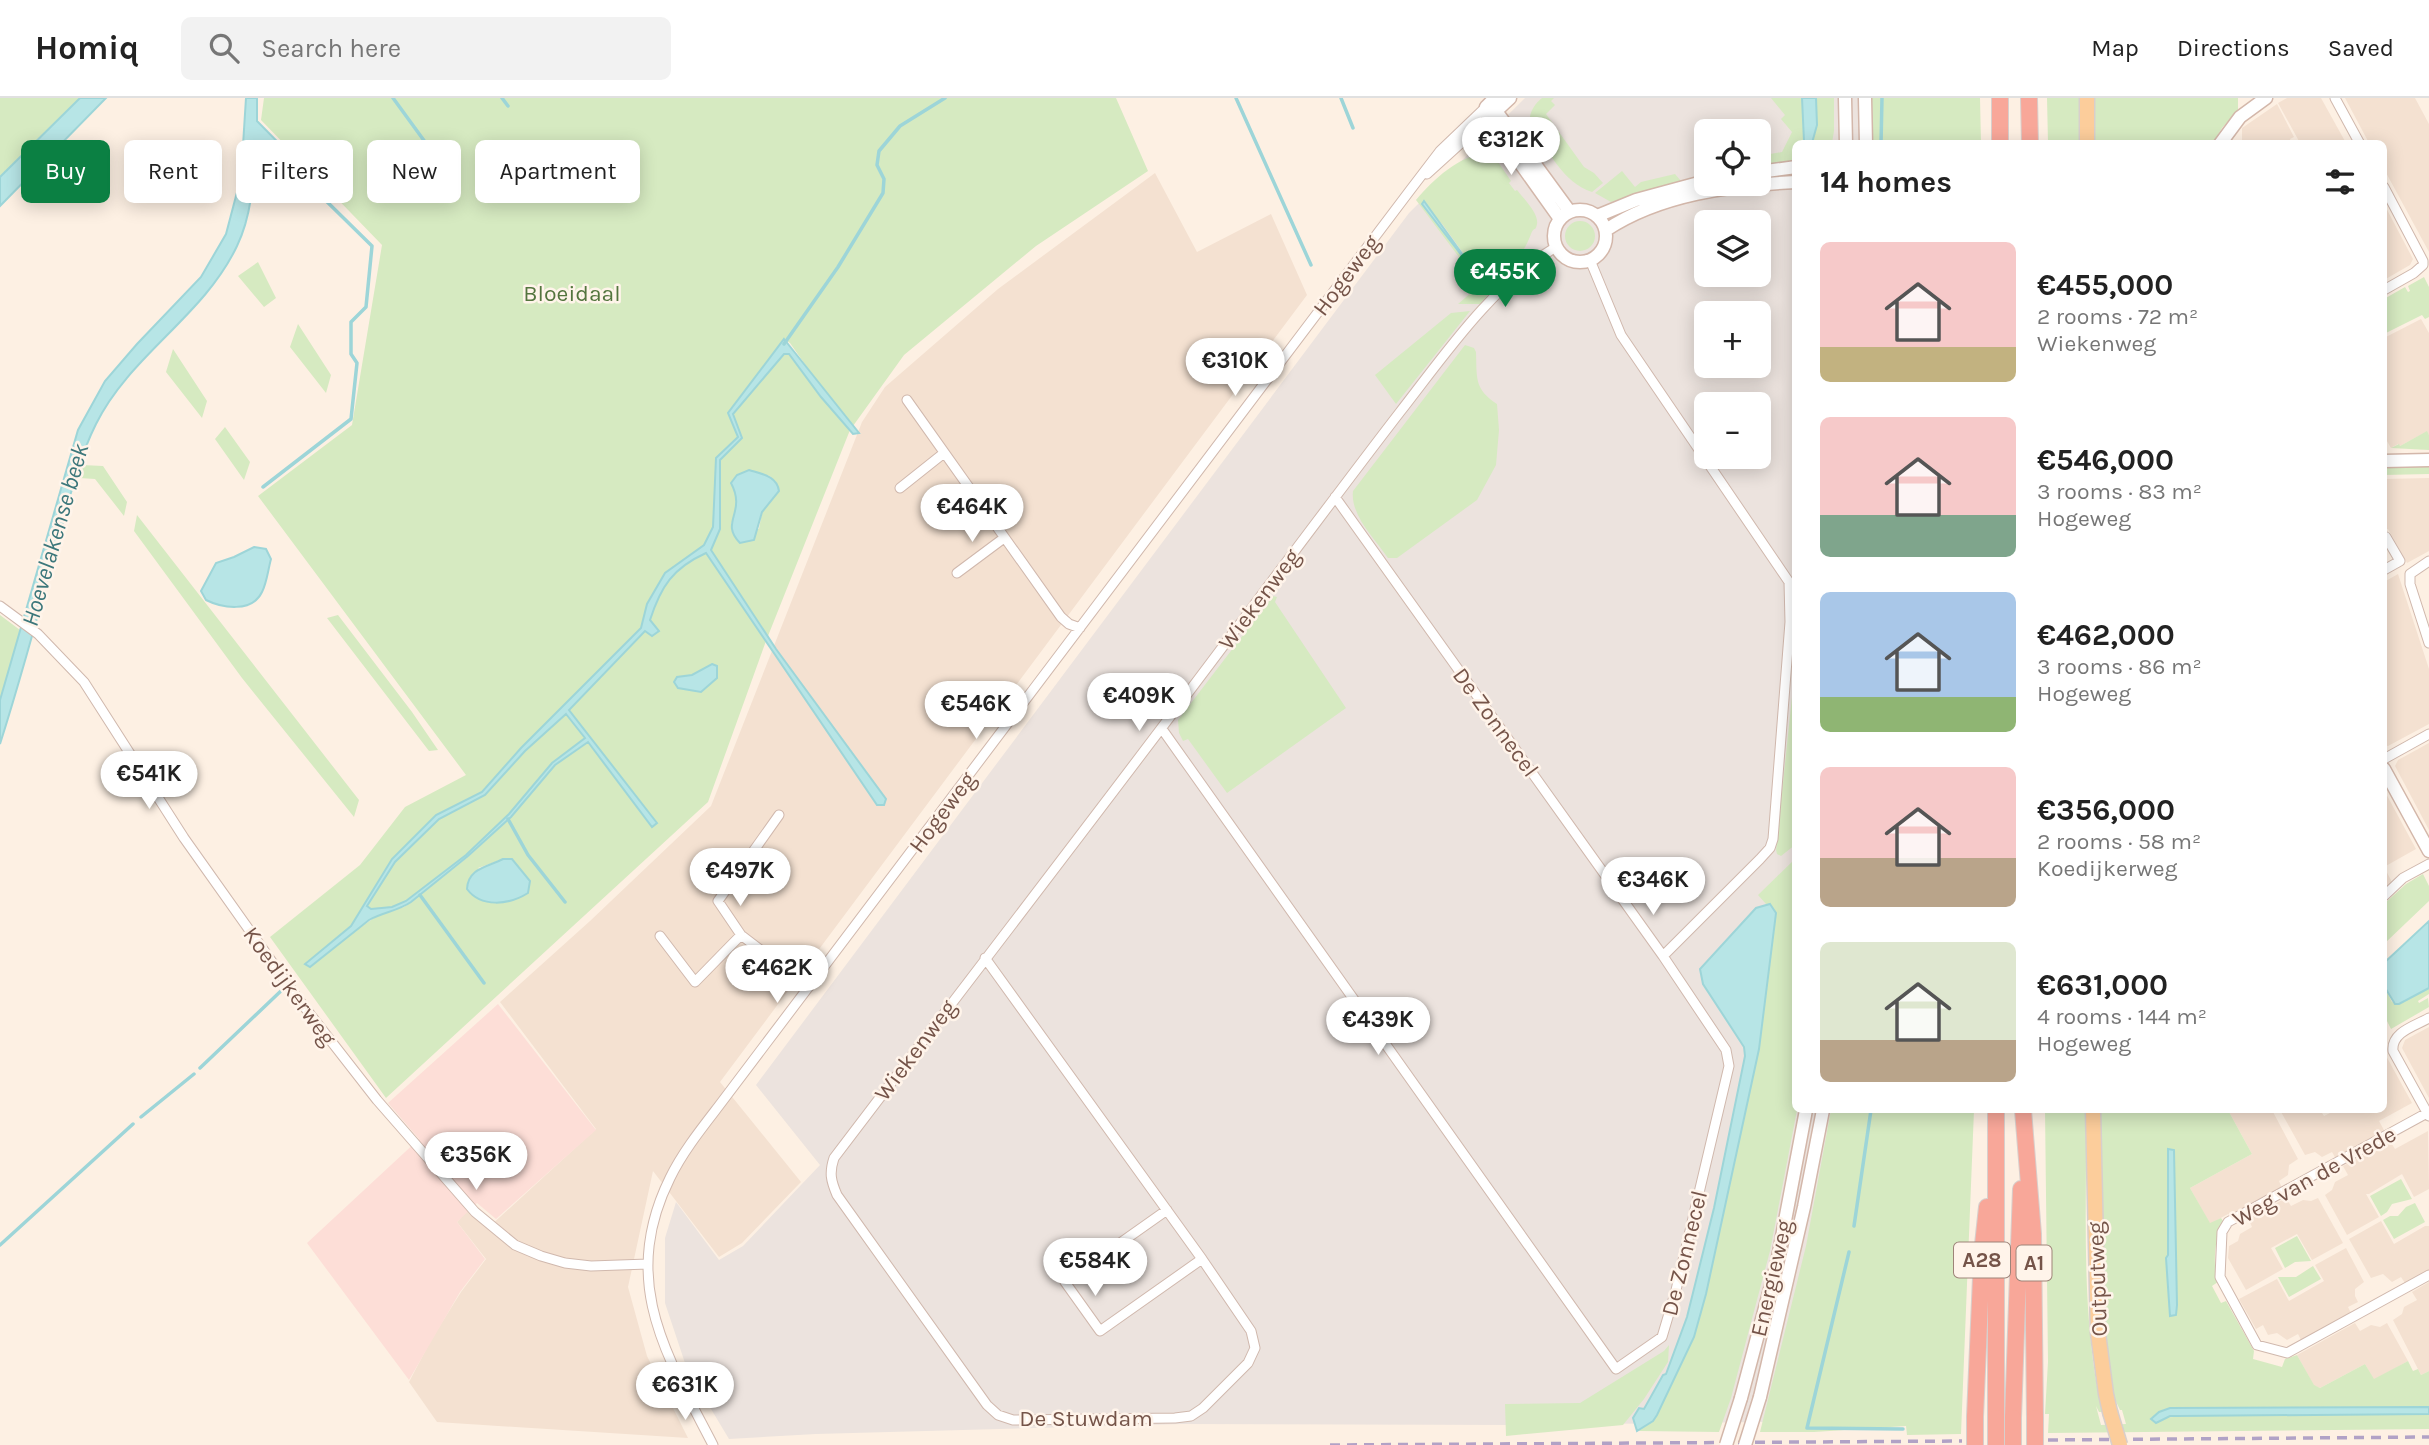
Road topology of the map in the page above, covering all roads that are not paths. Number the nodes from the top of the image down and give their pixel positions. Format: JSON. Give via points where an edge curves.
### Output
{"nodes":[{"id":1,"x":1510,"y":98,"type":"edge"},
{"id":2,"x":1845,"y":98,"type":"edge"},
{"id":3,"x":1865,"y":98,"type":"edge"},
{"id":4,"x":2000,"y":98,"type":"edge"},
{"id":5,"x":2029,"y":98,"type":"edge"},
{"id":6,"x":2087,"y":98,"type":"edge"},
{"id":7,"x":2266,"y":98,"type":"edge"},
{"id":8,"x":2335,"y":98,"type":"edge"},
{"id":9,"x":1491,"y":108,"type":"edge"},
{"id":10,"x":1846,"y":140,"type":"edge"},
{"id":11,"x":1866,"y":140,"type":"edge"},
{"id":12,"x":2000,"y":140,"type":"edge"},
{"id":13,"x":2030,"y":140,"type":"edge"},
{"id":14,"x":2087,"y":140,"type":"edge"},
{"id":15,"x":2223,"y":140,"type":"edge"},
{"id":16,"x":2358,"y":140,"type":"edge"},
{"id":17,"x":1792,"y":168,"type":"edge"},
{"id":18,"x":1771,"y":170,"type":"edge"},
{"id":19,"x":1792,"y":182,"type":"edge"},
{"id":20,"x":1694,"y":184,"type":"edge"},
{"id":21,"x":2387,"y":193,"type":"edge"},
{"id":22,"x":1565,"y":215,"type":"junction"},
{"id":23,"x":1597,"y":216,"type":"junction"},
{"id":24,"x":1606,"y":230,"type":"junction"},
{"id":25,"x":1556,"y":247,"type":"junction"},
{"id":26,"x":1590,"y":260,"type":"junction"},
{"id":27,"x":2426,"y":268,"type":"edge"},
{"id":28,"x":2387,"y":288,"type":"edge"},
{"id":29,"x":907,"y":400,"type":"dead end"},
{"id":30,"x":944,"y":453,"type":"junction"},
{"id":31,"x":2429,"y":460,"type":"edge"},
{"id":32,"x":2387,"y":461,"type":"edge"},
{"id":33,"x":900,"y":488,"type":"dead end"},
{"id":34,"x":1335,"y":497,"type":"junction"},
{"id":35,"x":1004,"y":538,"type":"junction"},
{"id":36,"x":2387,"y":539,"type":"edge"},
{"id":37,"x":2400,"y":561,"type":"junction"},
{"id":38,"x":2429,"y":561,"type":"edge"},
{"id":39,"x":2387,"y":568,"type":"edge"},
{"id":40,"x":957,"y":573,"type":"dead end"},
{"id":41,"x":2410,"y":574,"type":"junction"},
{"id":42,"x":0,"y":606,"type":"edge"},
{"id":43,"x":1080,"y":628,"type":"junction"},
{"id":44,"x":2429,"y":643,"type":"edge"},
{"id":45,"x":1161,"y":729,"type":"junction"},
{"id":46,"x":2429,"y":734,"type":"edge"},
{"id":47,"x":2387,"y":757,"type":"edge"},
{"id":48,"x":2387,"y":774,"type":"edge"},
{"id":49,"x":779,"y":815,"type":"dead end"},
{"id":50,"x":2429,"y":851,"type":"edge"},
{"id":51,"x":2429,"y":864,"type":"edge"},
{"id":52,"x":2387,"y":893,"type":"edge"},
{"id":53,"x":741,"y":935,"type":"junction"},
{"id":54,"x":660,"y":936,"type":"dead end"},
{"id":55,"x":1663,"y":956,"type":"junction"},
{"id":56,"x":985,"y":958,"type":"junction"},
{"id":57,"x":810,"y":987,"type":"junction"},
{"id":58,"x":2429,"y":1018,"type":"edge"},
{"id":59,"x":1804,"y":1113,"type":"edge"},
{"id":60,"x":1821,"y":1113,"type":"edge"},
{"id":61,"x":1996,"y":1113,"type":"edge"},
{"id":62,"x":2023,"y":1113,"type":"edge"},
{"id":63,"x":2023,"y":1113,"type":"edge"},
{"id":64,"x":2093,"y":1113,"type":"edge"},
{"id":65,"x":2428,"y":1115,"type":"edge"},
{"id":66,"x":1996,"y":1131,"type":"junction"},
{"id":67,"x":830,"y":1170,"type":"joint"},
{"id":68,"x":1167,"y":1210,"type":"junction"},
{"id":69,"x":1202,"y":1259,"type":"junction"},
{"id":70,"x":648,"y":1264,"type":"junction"},
{"id":71,"x":2429,"y":1275,"type":"edge"},
{"id":72,"x":713,"y":1445,"type":"edge"},
{"id":73,"x":1726,"y":1445,"type":"edge"},
{"id":74,"x":1745,"y":1445,"type":"edge"},
{"id":75,"x":1975,"y":1445,"type":"edge"},
{"id":76,"x":1996,"y":1445,"type":"edge"},
{"id":77,"x":2013,"y":1445,"type":"edge"},
{"id":78,"x":2035,"y":1445,"type":"edge"},
{"id":79,"x":2120,"y":1445,"type":"edge"}],
"edges":[{"from":1,"to":9,"type":"street","name":"Hogeweg"},
{"from":2,"to":10,"type":"street"},
{"from":3,"to":11,"type":"street"},
{"from":4,"to":12,"type":"highway"},
{"from":5,"to":13,"type":"highway"},
{"from":6,"to":14,"type":"main road"},
{"from":7,"to":15,"type":"street","via":[[2240,117]]},
{"from":8,"to":16,"type":"street"},
{"from":9,"to":22,"type":"street"},
{"from":9,"to":43,"type":"street","name":"Hogeweg","via":[[1440,150]]},
{"from":17,"to":18,"type":"street"},
{"from":19,"to":24,"type":"street","via":[[1736,186],[1661,202]]},
{"from":20,"to":23,"type":"street"},
{"from":21,"to":27,"type":"street"},
{"from":22,"to":23,"type":"street","via":[[1582,210]]},
{"from":22,"to":25,"type":"street","via":[[1554,236]]},
{"from":23,"to":24,"type":"street"},
{"from":24,"to":26,"type":"street","via":[[1604,248]]},
{"from":25,"to":26,"type":"street","via":[[1574,262]]},
{"from":25,"to":34,"type":"street","name":"Wiekenweg","via":[[1524,269],[1452,344]]},
{"from":26,"to":55,"type":"street","via":[[1621,335],[1789,582],[1790,622],[1770,848]]},
{"from":27,"to":28,"type":"street"},
{"from":29,"to":30,"type":"street"},
{"from":30,"to":33,"type":"street"},
{"from":30,"to":35,"type":"street"},
{"from":31,"to":32,"type":"street"},
{"from":34,"to":45,"type":"street","name":"Wiekenweg"},
{"from":34,"to":55,"type":"street","name":"De Zonnecel"},
{"from":35,"to":40,"type":"street"},
{"from":35,"to":43,"type":"street","via":[[1065,621]]},
{"from":36,"to":37,"type":"street"},
{"from":37,"to":39,"type":"street"},
{"from":37,"to":41,"type":"street"},
{"from":38,"to":41,"type":"street"},
{"from":41,"to":44,"type":"street"},
{"from":42,"to":70,"type":"street","name":"Koedijkerweg","via":[[38,634],[84,682],[184,838],[302,1005],[475,1212],[515,1245],[541,1256],[591,1266]]},
{"from":43,"to":57,"type":"street","name":"Hogeweg"},
{"from":45,"to":55,"type":"street","name":"De Zonnecel","via":[[1616,1369],[1662,1337],[1729,1066],[1726,1050]]},
{"from":45,"to":56,"type":"street","name":"Wiekenweg"},
{"from":46,"to":47,"type":"street"},
{"from":48,"to":50,"type":"street"},
{"from":49,"to":53,"type":"street","via":[[718,901]]},
{"from":51,"to":52,"type":"street"},
{"from":53,"to":54,"type":"street","via":[[695,982]]},
{"from":53,"to":57,"type":"street"},
{"from":56,"to":67,"type":"street","name":"Wiekenweg","via":[[834,1158]]},
{"from":56,"to":68,"type":"street","name":"De Stuwdam"},
{"from":57,"to":70,"type":"street","name":"Hogeweg","via":[[670,1177],[652,1231]]},
{"from":58,"to":65,"type":"street","via":[[2397,1035],[2393,1045]]},
{"from":59,"to":73,"type":"street","name":"Energieweg","bridge":true,"via":[[1777,1263]]},
{"from":60,"to":74,"type":"street","name":"Energieweg","bridge":true,"via":[[1802,1219]]},
{"from":61,"to":66,"type":"highway","number":"A28"},
{"from":62,"to":77,"type":"highway","number":"A28","bridge":true},
{"from":63,"to":78,"type":"highway","number":"A1","bridge":true,"via":[[2033,1234]]},
{"from":64,"to":79,"type":"main road","name":"Outputweg","bridge":true,"via":[[2096,1309],[2101,1363]]},
{"from":65,"to":71,"type":"street","name":"Weg van de Vrede","via":[[2228,1222],[2222,1231],[2220,1273],[2257,1345],[2287,1353]]},
{"from":66,"to":75,"type":"highway","number":"A28","bridge":true,"via":[[1982,1254]]},
{"from":66,"to":76,"type":"highway","number":"A28","bridge":true},
{"from":67,"to":69,"type":"street","name":"De Stuwdam","via":[[837,1195],[988,1405],[1013,1420],[1175,1418],[1203,1408],[1248,1363],[1255,1348],[1251,1331]]},
{"from":68,"to":69,"type":"street","name":"De Stuwdam"},
{"from":68,"to":69,"type":"street","via":[[1065,1282],[1100,1331]]},
{"from":70,"to":72,"type":"street","name":"Hogeweg","via":[[659,1337]]}]}
